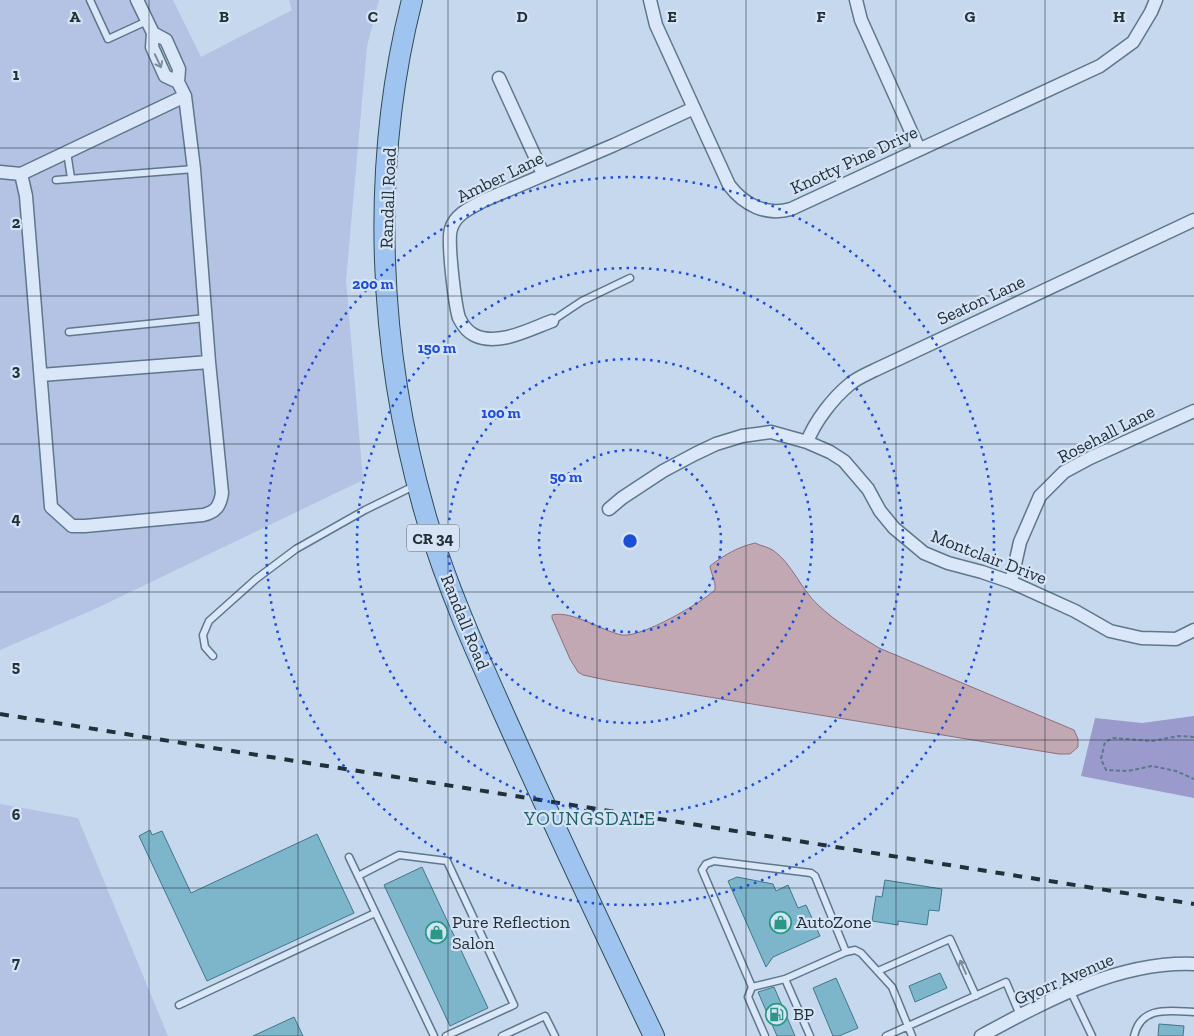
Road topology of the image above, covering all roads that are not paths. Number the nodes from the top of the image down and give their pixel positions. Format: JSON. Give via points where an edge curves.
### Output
{"nodes":[{"id":1,"x":90,"y":0,"type":"edge"},
{"id":2,"x":137,"y":0,"type":"edge"},
{"id":3,"x":412,"y":0,"type":"edge"},
{"id":4,"x":650,"y":0,"type":"edge"},
{"id":5,"x":856,"y":0,"type":"edge"},
{"id":6,"x":1156,"y":0,"type":"edge"},
{"id":7,"x":146,"y":21,"type":"junction"},
{"id":8,"x":499,"y":78,"type":"dead end"},
{"id":9,"x":185,"y":96,"type":"junction"},
{"id":10,"x":694,"y":108,"type":"junction"},
{"id":11,"x":919,"y":149,"type":"junction"},
{"id":12,"x":67,"y":152,"type":"junction"},
{"id":13,"x":194,"y":168,"type":"junction"},
{"id":14,"x":0,"y":172,"type":"edge"},
{"id":15,"x":21,"y":174,"type":"junction"},
{"id":16,"x":543,"y":174,"type":"junction"},
{"id":17,"x":71,"y":178,"type":"junction"},
{"id":18,"x":56,"y":180,"type":"dead end"},
{"id":19,"x":1194,"y":220,"type":"edge"},
{"id":20,"x":630,"y":278,"type":"dead end"},
{"id":21,"x":206,"y":318,"type":"junction"},
{"id":22,"x":552,"y":321,"type":"joint"},
{"id":23,"x":69,"y":332,"type":"dead end"},
{"id":24,"x":209,"y":362,"type":"junction"},
{"id":25,"x":41,"y":375,"type":"junction"},
{"id":26,"x":1194,"y":411,"type":"edge"},
{"id":27,"x":807,"y":442,"type":"junction"},
{"id":28,"x":417,"y":485,"type":"junction"},
{"id":29,"x":609,"y":509,"type":"dead end"},
{"id":30,"x":1011,"y":582,"type":"junction"},
{"id":31,"x":1194,"y":630,"type":"edge"},
{"id":32,"x":213,"y":656,"type":"dead end"},
{"id":33,"x":349,"y":857,"type":"dead end"},
{"id":34,"x":358,"y":876,"type":"junction"},
{"id":35,"x":375,"y":913,"type":"junction"},
{"id":36,"x":846,"y":952,"type":"junction"},
{"id":37,"x":1194,"y":964,"type":"edge"},
{"id":38,"x":878,"y":971,"type":"junction"},
{"id":39,"x":785,"y":979,"type":"junction"},
{"id":40,"x":752,"y":987,"type":"junction"},
{"id":41,"x":1071,"y":992,"type":"junction"},
{"id":42,"x":976,"y":996,"type":"junction"},
{"id":43,"x":179,"y":1005,"type":"dead end"},
{"id":44,"x":1194,"y":1012,"type":"edge"},
{"id":45,"x":1020,"y":1015,"type":"junction"},
{"id":46,"x":909,"y":1026,"type":"junction"},
{"id":47,"x":434,"y":1036,"type":"edge"},
{"id":48,"x":446,"y":1036,"type":"edge"},
{"id":49,"x":502,"y":1036,"type":"edge"},
{"id":50,"x":554,"y":1036,"type":"edge"},
{"id":51,"x":654,"y":1036,"type":"edge"},
{"id":52,"x":765,"y":1036,"type":"edge"},
{"id":53,"x":810,"y":1036,"type":"edge"},
{"id":54,"x":886,"y":1036,"type":"edge"},
{"id":55,"x":912,"y":1036,"type":"edge"},
{"id":56,"x":981,"y":1036,"type":"edge"},
{"id":57,"x":1092,"y":1036,"type":"edge"},
{"id":58,"x":1134,"y":1036,"type":"edge"}],
"edges":[{"from":1,"to":7,"type":"lane","via":[[108,39]]},
{"from":2,"to":7,"type":"street"},
{"from":3,"to":28,"type":"main road","name":"Randall Road","number":"CR 34","via":[[403,36],[391,121],[385,209],[392,346],[405,434]]},
{"from":4,"to":10,"type":"street","name":"Knotty Pine Drive","via":[[656,26]]},
{"from":5,"to":11,"type":"street","via":[[861,20]]},
{"from":6,"to":11,"type":"street","name":"Knotty Pine Drive","via":[[1133,42],[1100,66]]},
{"from":7,"to":9,"type":"street","via":[[153,33],[152,47],[165,76],[178,82]]},
{"from":8,"to":16,"type":"street"},
{"from":9,"to":12,"type":"street"},
{"from":9,"to":13,"type":"street"},
{"from":10,"to":11,"type":"street","name":"Knotty Pine Drive","via":[[736,194],[755,207],[778,213]]},
{"from":10,"to":16,"type":"street","name":"Amber Lane"},
{"from":12,"to":15,"type":"street"},
{"from":12,"to":17,"type":"lane"},
{"from":13,"to":17,"type":"lane"},
{"from":13,"to":21,"type":"street"},
{"from":14,"to":15,"type":"street"},
{"from":15,"to":25,"type":"street","via":[[26,196]]},
{"from":16,"to":22,"type":"street","name":"Amber Lane","via":[[485,200],[456,218],[450,230],[450,245],[459,318],[474,335],[493,339],[508,337]]},
{"from":17,"to":18,"type":"lane"},
{"from":19,"to":27,"type":"street","name":"Seaton Lane","via":[[851,383],[824,414]]},
{"from":20,"to":22,"type":"lane","via":[[582,301]]},
{"from":21,"to":23,"type":"lane"},
{"from":21,"to":24,"type":"street"},
{"from":24,"to":25,"type":"street"},
{"from":24,"to":25,"type":"street","via":[[222,493],[220,504],[212,513],[203,515],[85,526],[72,526],[51,507]]},
{"from":26,"to":30,"type":"street","name":"Rosehall Lane","via":[[1064,472],[1040,496],[1020,542]]},
{"from":27,"to":29,"type":"street","name":"Montclair Drive","via":[[771,432],[716,444],[663,471]]},
{"from":27,"to":30,"type":"street","name":"Montclair Drive","via":[[844,461],[894,528],[924,553]]},
{"from":28,"to":32,"type":"lane","via":[[296,549],[256,579],[209,621],[204,636],[205,647]]},
{"from":28,"to":51,"type":"main road","name":"Randall Road","number":"CR 34","via":[[441,564],[474,646],[542,800]]},
{"from":30,"to":31,"type":"street","name":"Montclair Drive","via":[[1110,631],[1141,638],[1176,639]]},
{"from":33,"to":34,"type":"lane"},
{"from":34,"to":35,"type":"lane"},
{"from":34,"to":48,"type":"lane","via":[[399,856],[447,861],[514,1005]]},
{"from":35,"to":43,"type":"lane"},
{"from":35,"to":47,"type":"lane"},
{"from":36,"to":38,"type":"lane","via":[[855,950],[861,953]]},
{"from":36,"to":39,"type":"lane"},
{"from":36,"to":40,"type":"lane","via":[[811,873],[714,861],[702,870]]},
{"from":37,"to":41,"type":"street","name":"Gyorr Avenue","via":[[1168,964],[1132,970]]},
{"from":42,"to":38,"type":"lane","one_way":true,"via":[[950,939]]},
{"from":38,"to":46,"type":"lane","via":[[892,987]]},
{"from":39,"to":40,"type":"lane"},
{"from":39,"to":53,"type":"lane"},
{"from":40,"to":52,"type":"lane","via":[[748,997]]},
{"from":41,"to":45,"type":"street","name":"Gyorr Avenue"},
{"from":41,"to":57,"type":"lane"},
{"from":42,"to":45,"type":"lane","via":[[1006,982]]},
{"from":42,"to":46,"type":"lane"},
{"from":44,"to":58,"type":"lane","via":[[1154,1012],[1139,1023]]},
{"from":45,"to":56,"type":"street","name":"Gyorr Avenue"},
{"from":46,"to":54,"type":"lane"},
{"from":46,"to":55,"type":"lane"},
{"from":49,"to":50,"type":"lane","via":[[545,1016]]}]}
